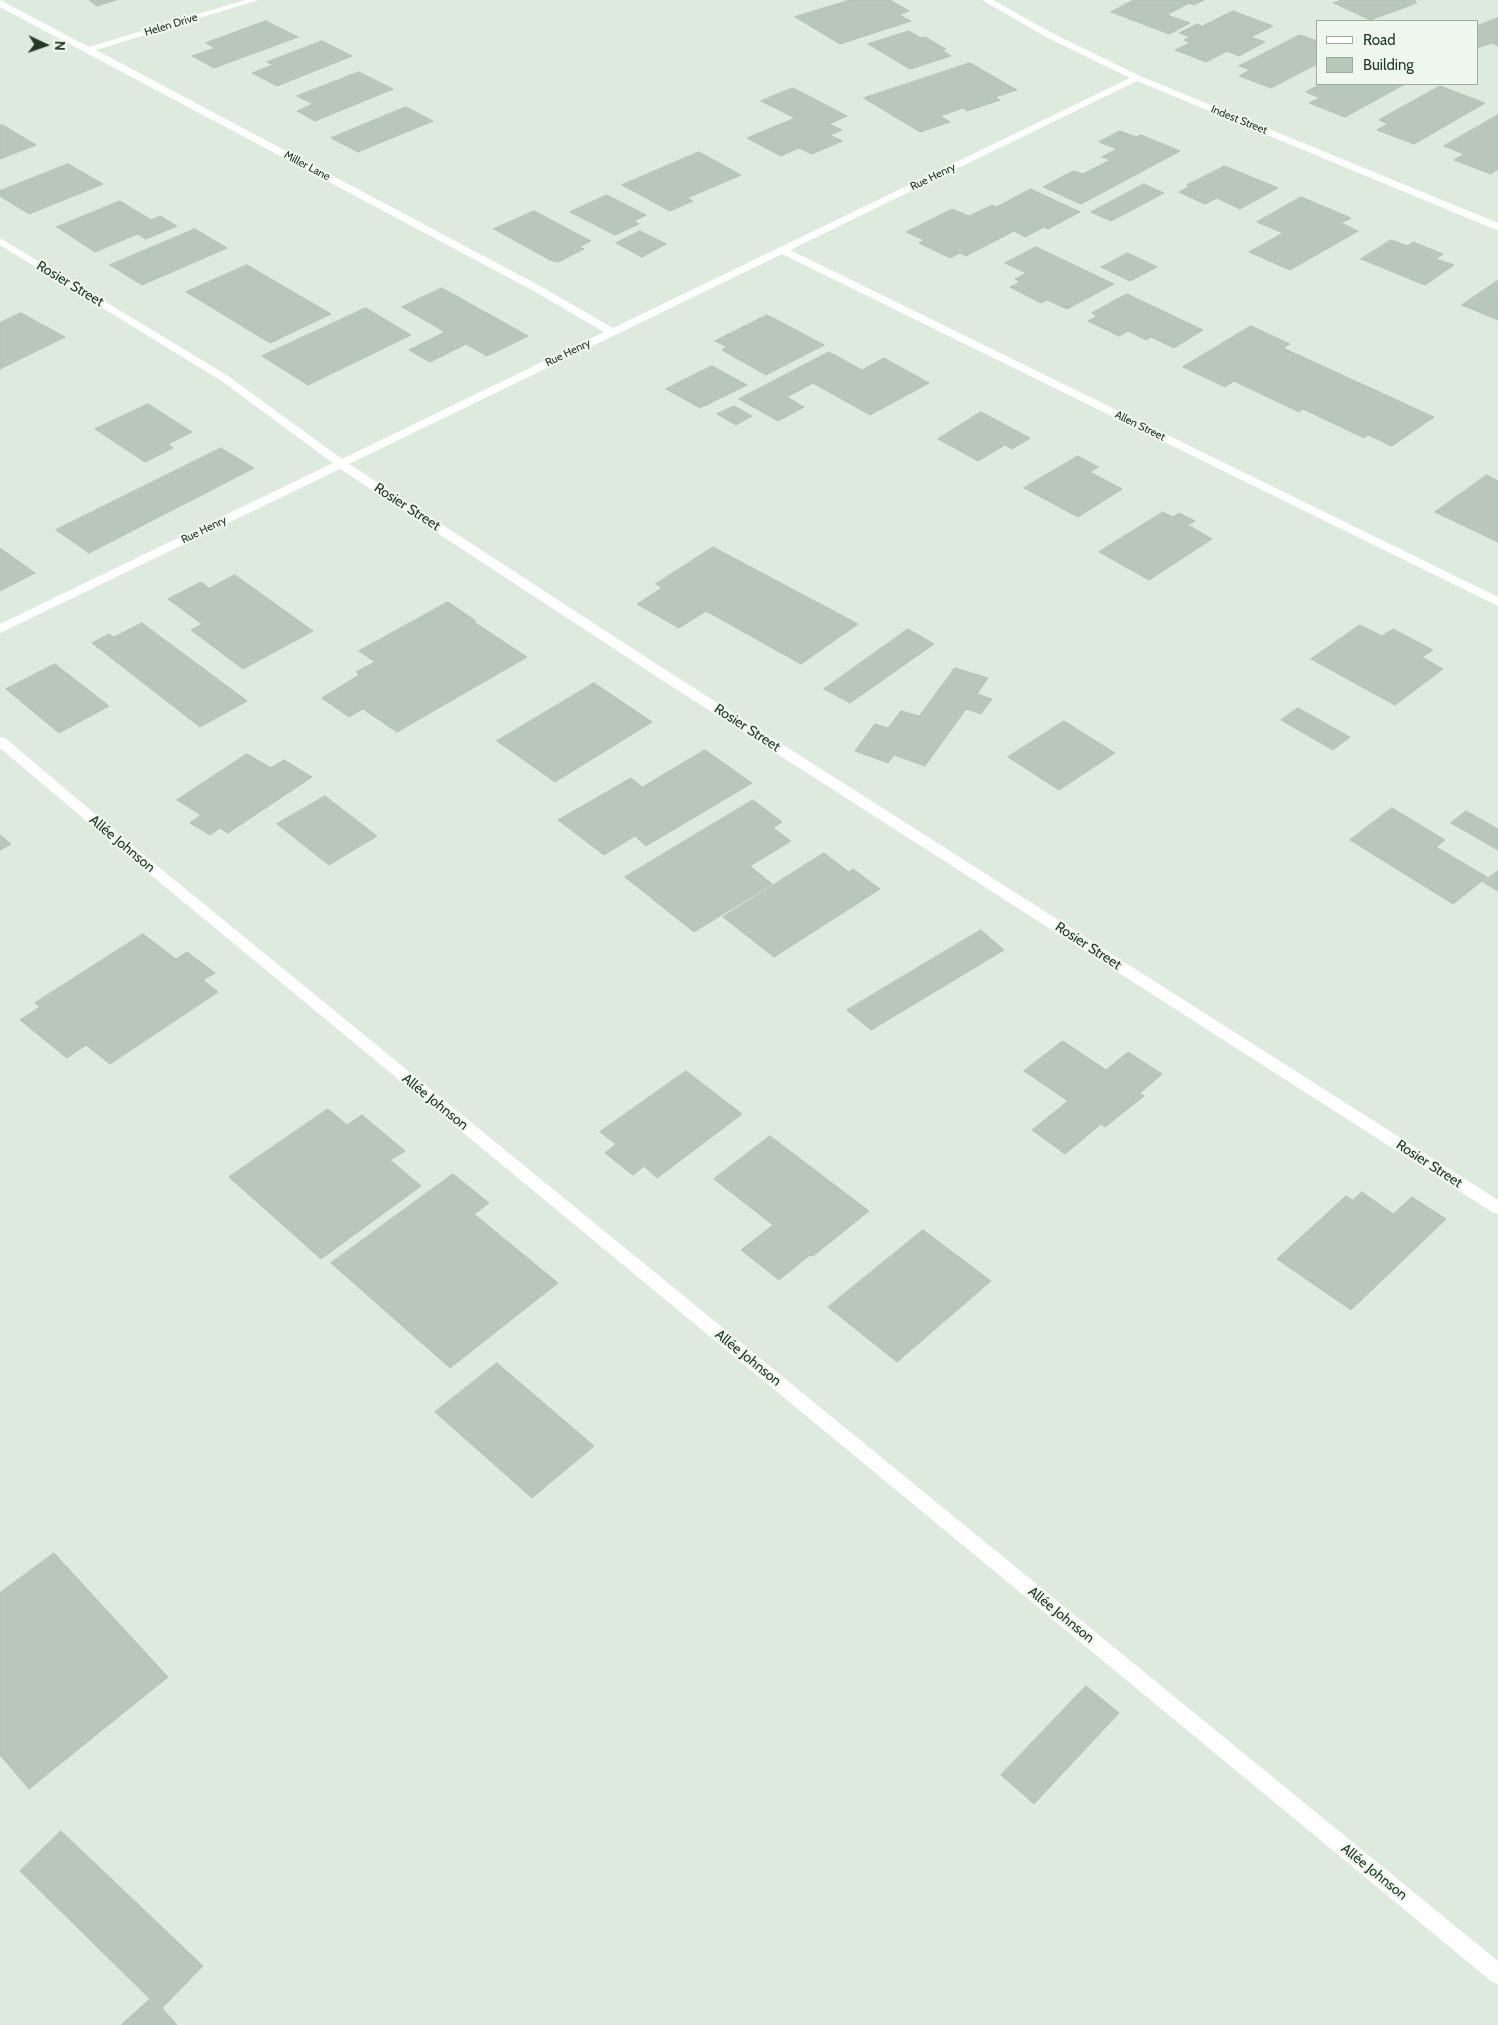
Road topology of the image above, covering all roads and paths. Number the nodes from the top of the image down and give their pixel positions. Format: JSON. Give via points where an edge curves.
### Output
{"nodes":[{"id":1,"x":254,"y":0,"type":"edge"},
{"id":2,"x":986,"y":0,"type":"edge"},
{"id":3,"x":0,"y":3,"type":"edge"},
{"id":4,"x":88,"y":50,"type":"junction"},
{"id":5,"x":1137,"y":78,"type":"junction"},
{"id":6,"x":1498,"y":227,"type":"edge"},
{"id":7,"x":0,"y":241,"type":"edge"},
{"id":8,"x":782,"y":250,"type":"junction"},
{"id":9,"x":612,"y":332,"type":"junction"},
{"id":10,"x":341,"y":464,"type":"junction"},
{"id":11,"x":1498,"y":602,"type":"edge"},
{"id":12,"x":0,"y":629,"type":"edge"},
{"id":13,"x":0,"y":741,"type":"edge"},
{"id":14,"x":1498,"y":1208,"type":"edge"},
{"id":15,"x":1498,"y":1974,"type":"edge"}],
"edges":[{"from":1,"to":4,"type":"street","name":"Helen Drive"},
{"from":2,"to":5,"type":"street","name":"Indest Street"},
{"from":3,"to":4,"type":"street","name":"Miller Lane"},
{"from":4,"to":9,"type":"street","name":"Miller Lane","via":[[536,288]]},
{"from":5,"to":6,"type":"street","name":"Indest Street"},
{"from":5,"to":8,"type":"street","name":"Rue Henry"},
{"from":7,"to":10,"type":"street","name":"Rosier Street","via":[[224,378]]},
{"from":8,"to":9,"type":"street","name":"Rue Henry"},
{"from":8,"to":11,"type":"street","name":"Allen Street"},
{"from":9,"to":10,"type":"street","name":"Rue Henry"},
{"from":10,"to":12,"type":"street","name":"Rue Henry"},
{"from":10,"to":14,"type":"street","name":"Rosier Street"},
{"from":13,"to":15,"type":"street","name":"Allée Johnson"}]}
